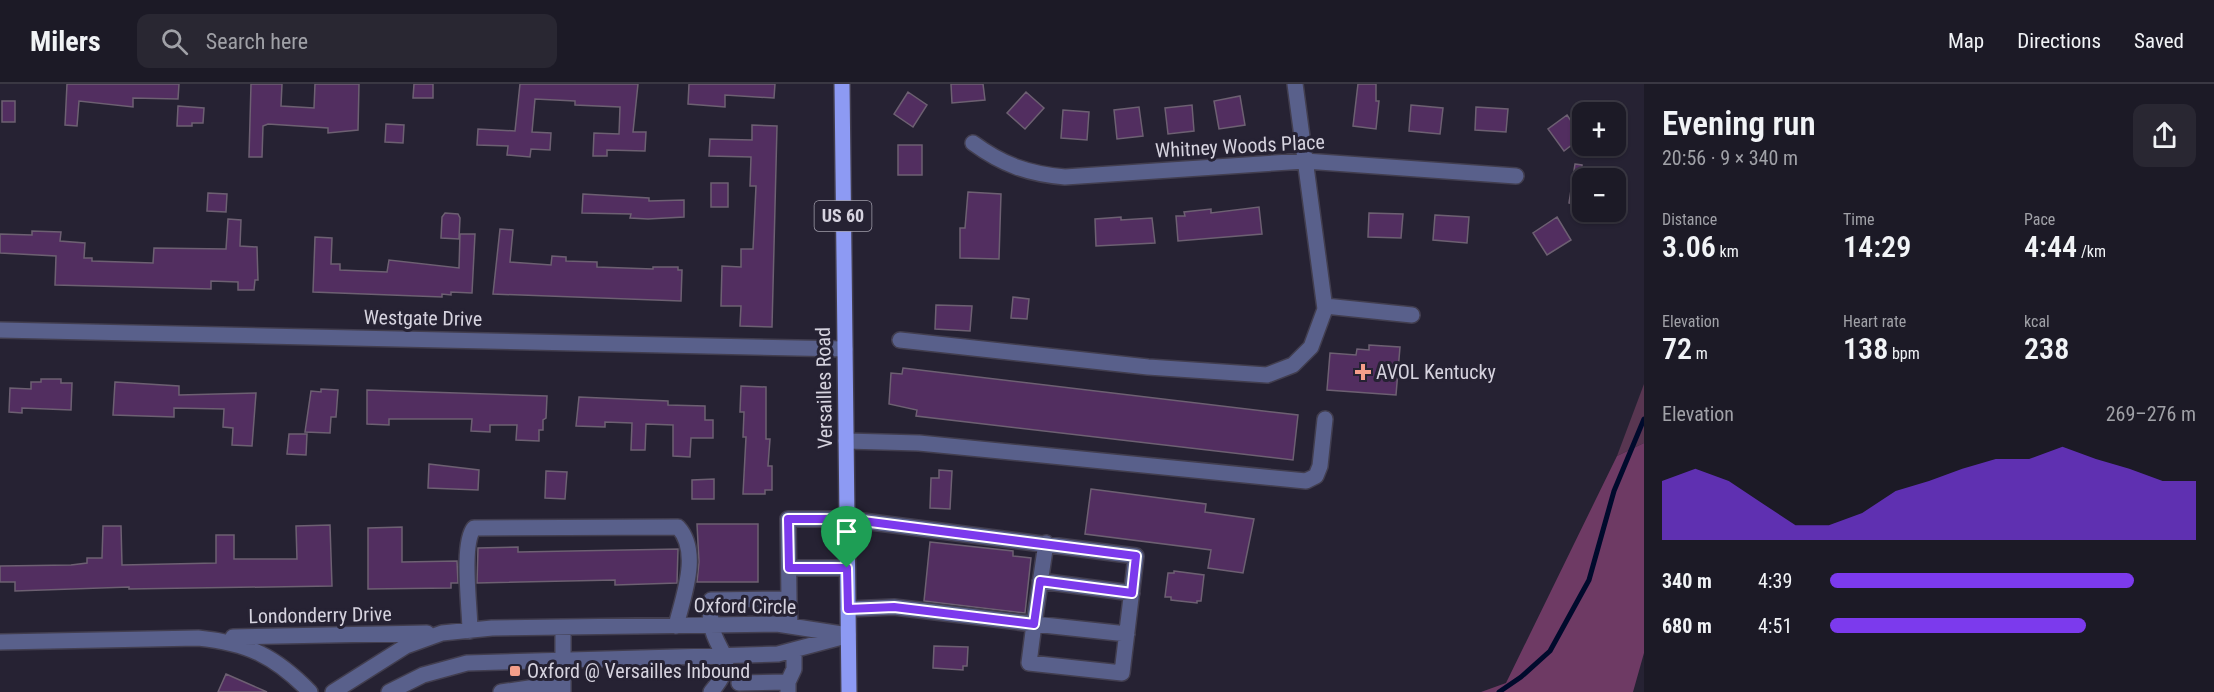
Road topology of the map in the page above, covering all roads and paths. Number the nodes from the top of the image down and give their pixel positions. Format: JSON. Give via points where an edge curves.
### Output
{"nodes":[{"id":1,"x":842,"y":84,"type":"edge"},
{"id":2,"x":1295,"y":84,"type":"edge"},
{"id":3,"x":973,"y":143,"type":"dead end"},
{"id":4,"x":1305,"y":161,"type":"junction"},
{"id":5,"x":1516,"y":176,"type":"dead end"},
{"id":6,"x":1325,"y":306,"type":"junction"},
{"id":7,"x":1412,"y":315,"type":"dead end"},
{"id":8,"x":0,"y":330,"type":"edge"},
{"id":9,"x":900,"y":340,"type":"dead end"},
{"id":10,"x":845,"y":349,"type":"junction"},
{"id":11,"x":1325,"y":419,"type":"dead end"},
{"id":12,"x":846,"y":441,"type":"junction"},
{"id":13,"x":847,"y":519,"type":"junction"},
{"id":14,"x":1046,"y":543,"type":"junction"},
{"id":15,"x":789,"y":568,"type":"junction"},
{"id":16,"x":847,"y":568,"type":"junction"},
{"id":17,"x":1040,"y":581,"type":"junction"},
{"id":18,"x":1132,"y":593,"type":"junction"},
{"id":19,"x":789,"y":599,"type":"junction"},
{"id":20,"x":848,"y":609,"type":"junction"},
{"id":21,"x":1034,"y":624,"type":"junction"},
{"id":22,"x":711,"y":625,"type":"junction"},
{"id":23,"x":676,"y":626,"type":"junction"},
{"id":24,"x":790,"y":626,"type":"junction"},
{"id":25,"x":563,"y":627,"type":"junction"},
{"id":26,"x":470,"y":631,"type":"junction"},
{"id":27,"x":442,"y":633,"type":"junction"},
{"id":28,"x":1127,"y":634,"type":"junction"},
{"id":29,"x":848,"y":635,"type":"junction"},
{"id":30,"x":198,"y":638,"type":"junction"},
{"id":31,"x":0,"y":642,"type":"edge"},
{"id":32,"x":794,"y":650,"type":"junction"},
{"id":33,"x":726,"y":656,"type":"junction"},
{"id":34,"x":563,"y":660,"type":"junction"},
{"id":35,"x":725,"y":673,"type":"junction"},
{"id":36,"x":563,"y":687,"type":"edge"},
{"id":37,"x":739,"y":687,"type":"edge"},
{"id":38,"x":788,"y":687,"type":"edge"},
{"id":39,"x":310,"y":692,"type":"edge"},
{"id":40,"x":333,"y":692,"type":"edge"},
{"id":41,"x":389,"y":692,"type":"edge"},
{"id":42,"x":501,"y":692,"type":"edge"},
{"id":43,"x":711,"y":692,"type":"edge"},
{"id":44,"x":849,"y":692,"type":"edge"}],
"edges":[{"from":1,"to":10,"type":"main road","name":"Versailles Road","number":"US 60"},
{"from":2,"to":4,"type":"street"},
{"from":3,"to":4,"type":"street","name":"Whitney Woods Place","via":[[1012,168],[1065,177]]},
{"from":4,"to":5,"type":"street","name":"Whitney Woods Place"},
{"from":4,"to":6,"type":"street"},
{"from":6,"to":7,"type":"street"},
{"from":6,"to":9,"type":"street","via":[[1311,347],[1293,365],[1267,375]]},
{"from":8,"to":10,"type":"street","name":"Westgate Drive"},
{"from":10,"to":12,"type":"main road","name":"Versailles Road","number":"US 60"},
{"from":11,"to":12,"type":"street","via":[[1320,466],[1316,476],[1306,481],[919,443]]},
{"from":12,"to":13,"type":"main road","name":"Versailles Road","number":"US 60"},
{"from":13,"to":14,"type":"street"},
{"from":13,"to":15,"type":"street","via":[[788,519]]},
{"from":13,"to":16,"type":"main road","name":"Versailles Road","number":"US 60"},
{"from":14,"to":17,"type":"street"},
{"from":14,"to":18,"type":"street","via":[[1136,556]]},
{"from":15,"to":16,"type":"street"},
{"from":15,"to":19,"type":"street"},
{"from":16,"to":20,"type":"main road","name":"Versailles Road","number":"US 60"},
{"from":17,"to":18,"type":"street"},
{"from":17,"to":21,"type":"street"},
{"from":18,"to":28,"type":"street"},
{"from":19,"to":22,"type":"street","via":[[711,600]]},
{"from":19,"to":24,"type":"street"},
{"from":20,"to":21,"type":"street","via":[[894,607]]},
{"from":20,"to":29,"type":"main road","name":"Versailles Road","number":"US 60"},
{"from":21,"to":28,"type":"street"},
{"from":21,"to":28,"type":"street","via":[[1029,663],[1122,673]]},
{"from":22,"to":23,"type":"street","name":"Oxford Circle"},
{"from":22,"to":24,"type":"street","name":"Oxford Circle"},
{"from":22,"to":33,"type":"street"},
{"from":23,"to":25,"type":"street","name":"Oxford Circle"},
{"from":23,"to":26,"type":"street","via":[[689,574],[687,546],[678,527],[474,528],[468,552]]},
{"from":24,"to":29,"type":"street","name":"Oxford Circle"},
{"from":25,"to":26,"type":"street","name":"Oxford Circle"},
{"from":25,"to":34,"type":"street"},
{"from":26,"to":27,"type":"street","name":"Oxford Circle"},
{"from":27,"to":30,"type":"street","name":"Londonderry Drive"},
{"from":27,"to":40,"type":"street","name":"Oxford Circle","via":[[406,646]]},
{"from":29,"to":32,"type":"street"},
{"from":29,"to":44,"type":"main road","name":"Versailles Road","number":"US 60"},
{"from":30,"to":31,"type":"street","name":"Londonderry Drive"},
{"from":30,"to":39,"type":"street","name":"Londonderry Drive","via":[[251,647],[294,675]]},
{"from":32,"to":33,"type":"street"},
{"from":32,"to":38,"type":"street","via":[[794,669]]},
{"from":33,"to":34,"type":"street"},
{"from":33,"to":35,"type":"street"},
{"from":34,"to":36,"type":"street"},
{"from":34,"to":41,"type":"street","via":[[467,663],[423,675]]},
{"from":35,"to":37,"type":"street"},
{"from":35,"to":43,"type":"street"},
{"from":36,"to":42,"type":"street"},
{"from":37,"to":38,"type":"street"}]}
